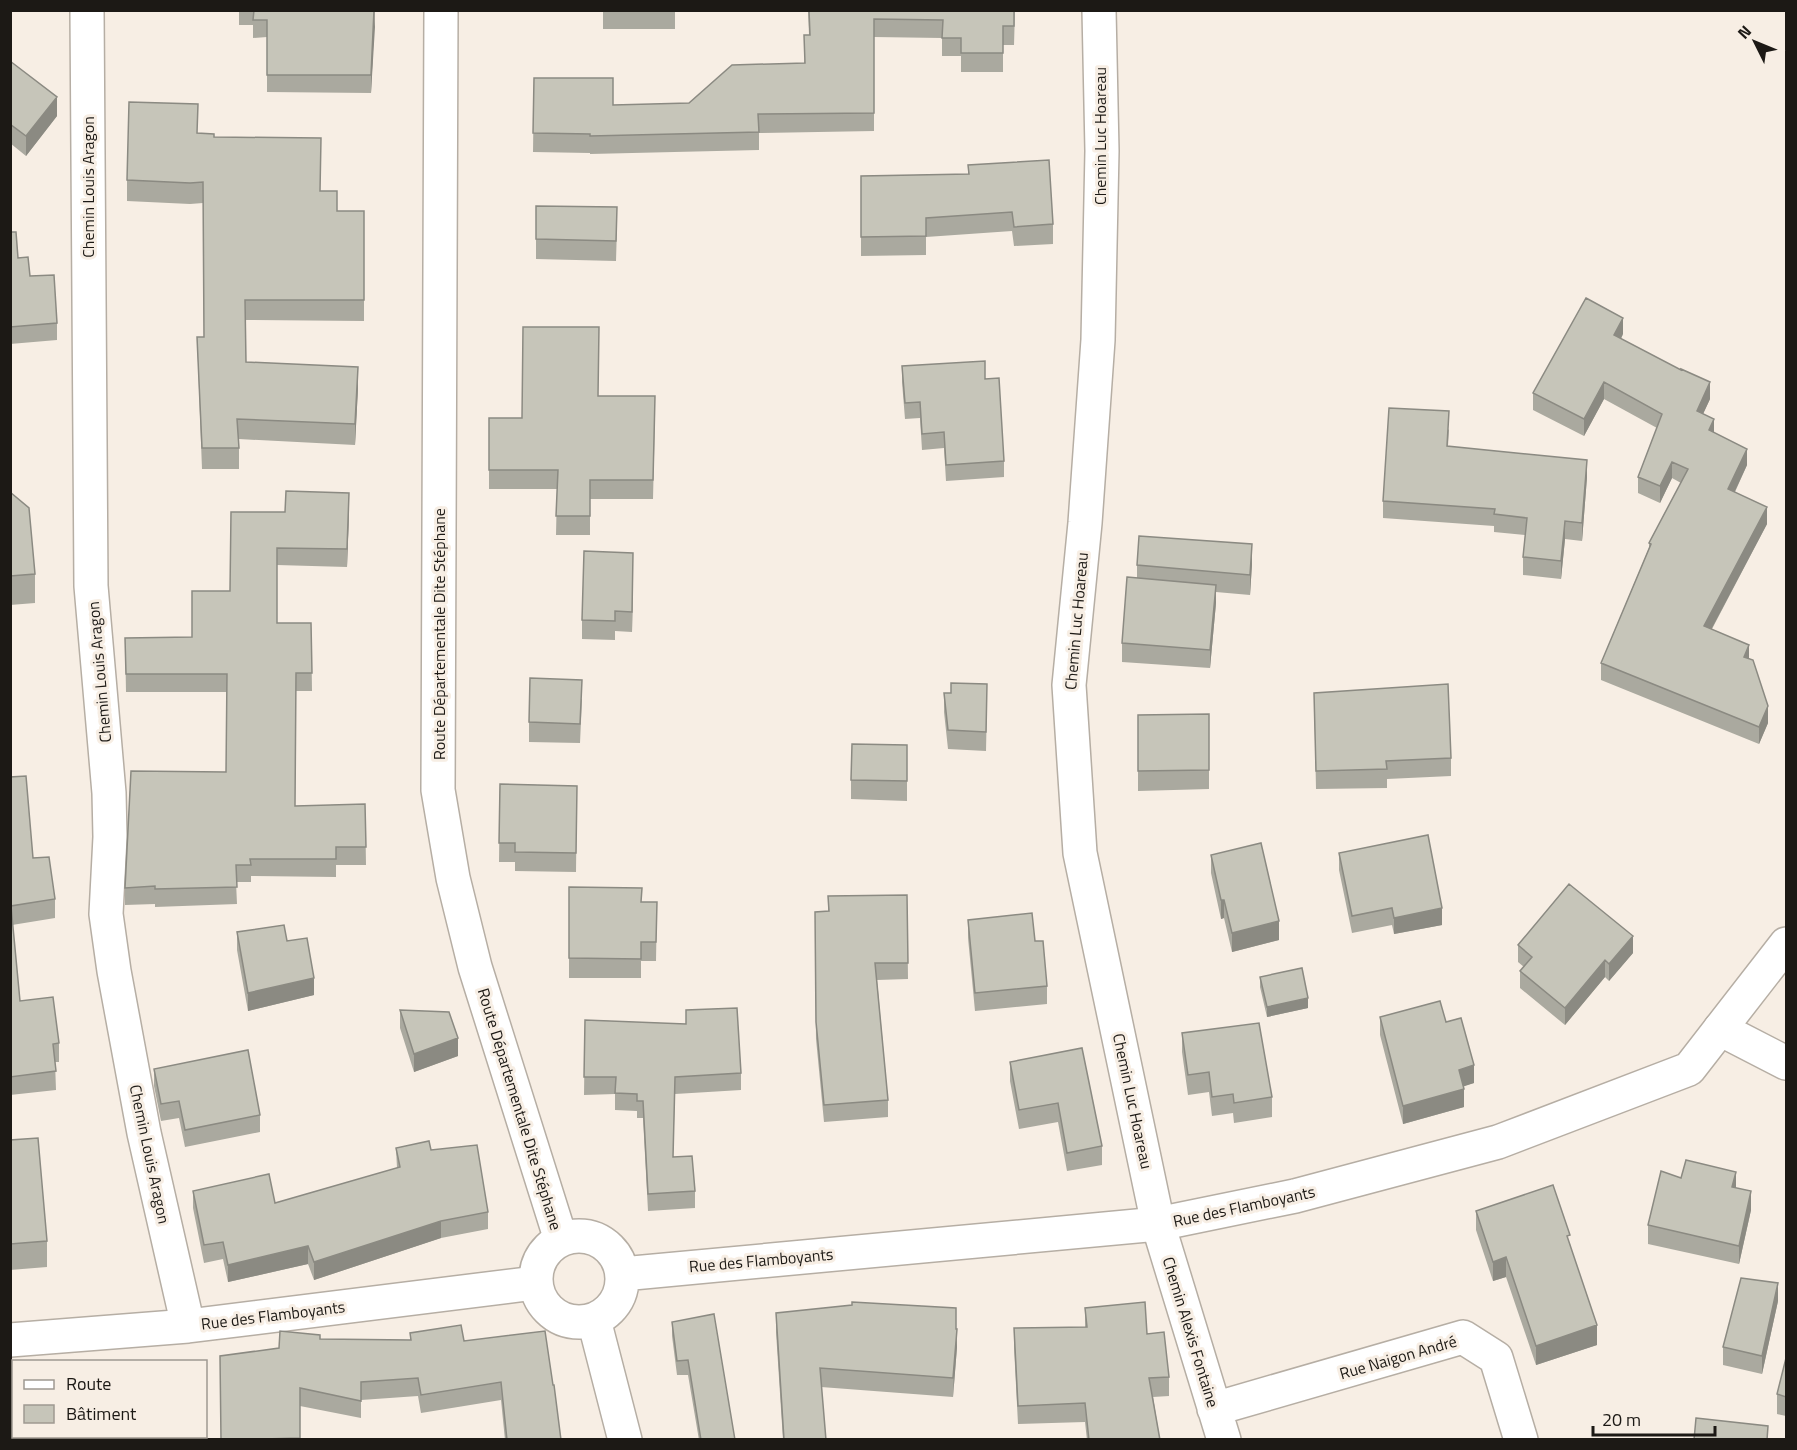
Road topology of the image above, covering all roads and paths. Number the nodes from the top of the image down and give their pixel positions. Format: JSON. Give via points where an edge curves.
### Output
{"nodes":[{"id":1,"x":87,"y":10,"type":"edge"},
{"id":2,"x":441,"y":10,"type":"edge"},
{"id":3,"x":1099,"y":10,"type":"edge"},
{"id":4,"x":1786,"y":944,"type":"edge"},
{"id":5,"x":1720,"y":1029,"type":"junction"},
{"id":6,"x":1786,"y":1064,"type":"edge"},
{"id":7,"x":1158,"y":1224,"type":"junction"},
{"id":8,"x":561,"y":1240,"type":"junction"},
{"id":9,"x":622,"y":1274,"type":"junction"},
{"id":10,"x":535,"y":1283,"type":"junction"},
{"id":11,"x":594,"y":1320,"type":"junction"},
{"id":12,"x":188,"y":1326,"type":"junction"},
{"id":13,"x":10,"y":1340,"type":"edge"},
{"id":14,"x":1219,"y":1424,"type":"edge"},
{"id":15,"x":625,"y":1440,"type":"edge"},
{"id":16,"x":1521,"y":1440,"type":"edge"}],
"edges":[{"from":1,"to":12,"type":"street","name":"Chemin Louis Aragon","via":[[91,586],[108,793],[106,914],[144,1133]]},
{"from":2,"to":8,"type":"street","name":"Route Départementale Dite Stéphane","via":[[438,790],[453,878],[475,967]]},
{"from":3,"to":7,"type":"street","name":"Chemin Luc Hoareau","via":[[1102,150],[1098,340],[1070,685],[1080,853]]},
{"from":4,"to":5,"type":"street","name":"Rue des Flamboyants"},
{"from":5,"to":6,"type":"street"},
{"from":5,"to":7,"type":"street","name":"Rue des Flamboyants","via":[[1689,1069],[1498,1142],[1295,1196]]},
{"from":7,"to":9,"type":"street","name":"Rue des Flamboyants"},
{"from":7,"to":14,"type":"street","name":"Chemin Alexis Fontaine"},
{"from":8,"to":9,"type":"street","via":[[589,1236],[602,1242],[620,1263]]},
{"from":8,"to":10,"type":"street","via":[[540,1259]]},
{"from":9,"to":11,"type":"street","via":[[621,1291],[615,1303]]},
{"from":10,"to":11,"type":"street","via":[[540,1301],[562,1320]]},
{"from":10,"to":12,"type":"street","name":"Rue des Flamboyants"},
{"from":11,"to":15,"type":"street"},
{"from":12,"to":13,"type":"street","name":"Rue des Flamboyants"},
{"from":14,"to":16,"type":"street","name":"Rue Naigon André","via":[[1462,1337],[1496,1358]]}]}
